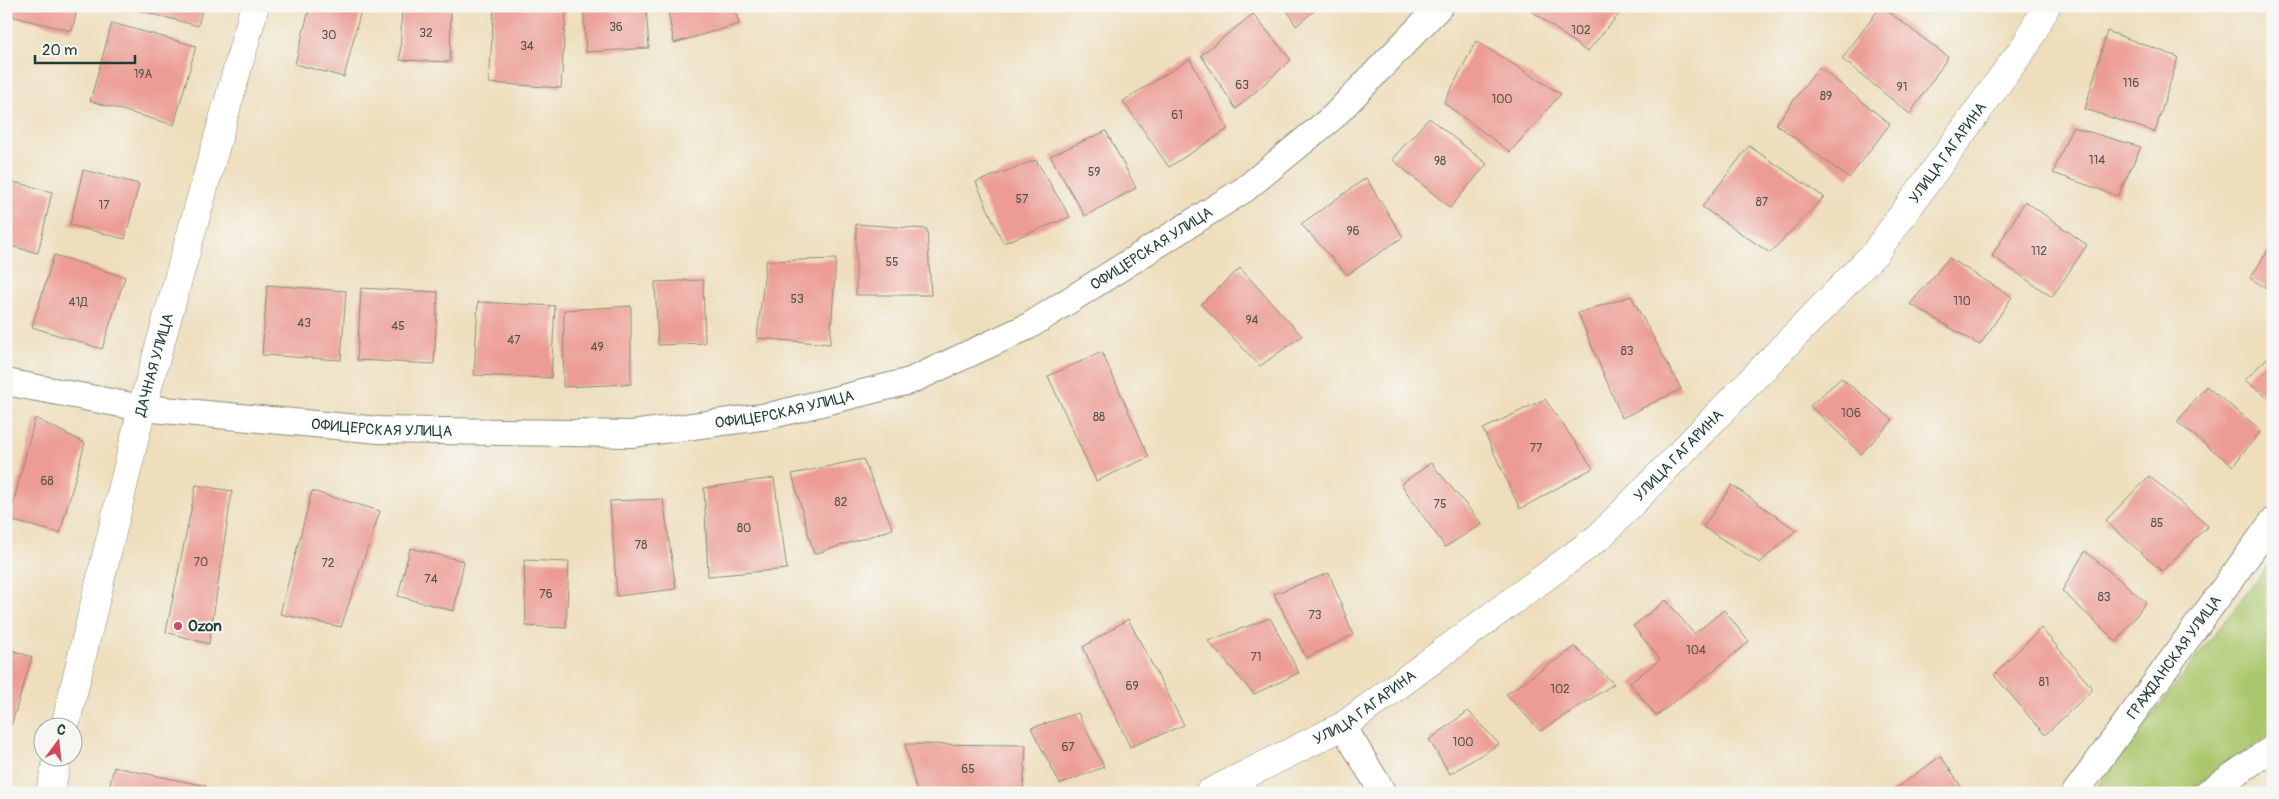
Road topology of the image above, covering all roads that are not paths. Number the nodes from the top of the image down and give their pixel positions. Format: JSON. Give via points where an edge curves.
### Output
{"nodes":[{"id":1,"x":256,"y":6,"type":"edge"},
{"id":2,"x":1440,"y":6,"type":"edge"},
{"id":3,"x":2046,"y":6,"type":"edge"},
{"id":4,"x":6,"y":382,"type":"edge"},
{"id":5,"x":142,"y":408,"type":"junction"},
{"id":6,"x":2273,"y":521,"type":"edge"},
{"id":7,"x":68,"y":716,"type":"edge"},
{"id":8,"x":1343,"y":726,"type":"junction"},
{"id":9,"x":2273,"y":748,"type":"edge"},
{"id":10,"x":56,"y":766,"type":"edge"},
{"id":11,"x":50,"y":793,"type":"edge"},
{"id":12,"x":1208,"y":793,"type":"edge"},
{"id":13,"x":1383,"y":793,"type":"edge"},
{"id":14,"x":2075,"y":793,"type":"edge"},
{"id":15,"x":2208,"y":793,"type":"edge"}],
"edges":[{"from":1,"to":5,"type":"main road","name":"ДАЧНАЯ УЛИЦА"},
{"from":2,"to":5,"type":"street","name":"ОФИЦЕРСКАЯ УЛИЦА","via":[[1333,117],[1245,189],[1028,326],[910,381],[769,416],[632,434],[379,430]]},
{"from":3,"to":8,"type":"main road","name":"УЛИЦА ГАГАРИНА","via":[[2027,43],[1875,253],[1599,537]]},
{"from":4,"to":5,"type":"street","name":"ОФИЦЕРСКАЯ УЛИЦА"},
{"from":5,"to":7,"type":"main road","name":"ДАЧНАЯ УЛИЦА"},
{"from":6,"to":14,"type":"street","name":"ГРАЖДАНСКАЯ УЛИЦА"},
{"from":8,"to":12,"type":"main road","name":"УЛИЦА ГАГАРИНА"},
{"from":8,"to":13,"type":"street"},
{"from":9,"to":15,"type":"street"},
{"from":10,"to":11,"type":"main road"}]}
